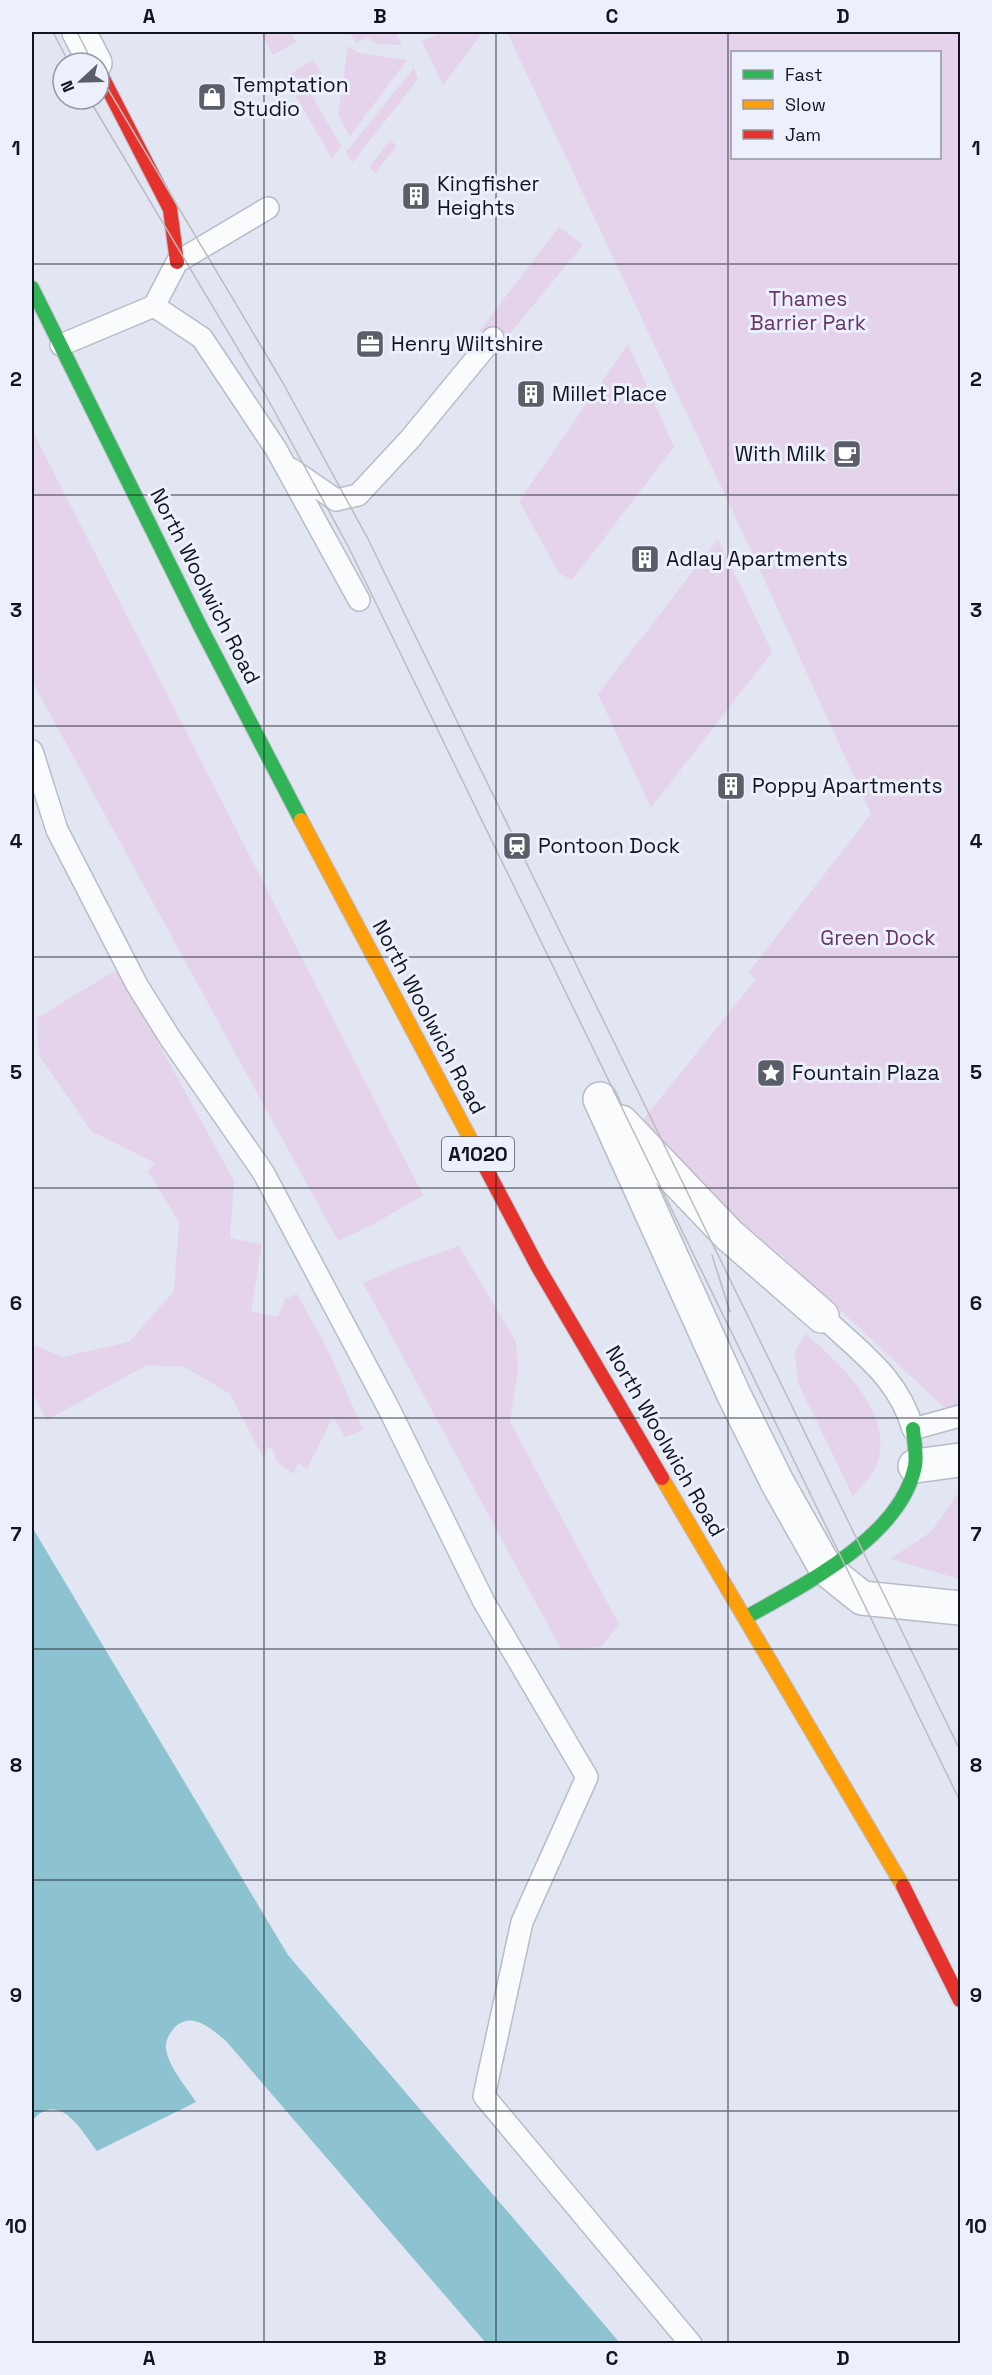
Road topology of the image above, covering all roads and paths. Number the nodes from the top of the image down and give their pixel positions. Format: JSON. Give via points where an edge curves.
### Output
{"nodes":[{"id":1,"x":79,"y":32,"type":"edge"},
{"id":2,"x":89,"y":51,"type":"edge"},
{"id":3,"x":111,"y":94,"type":"edge"},
{"id":4,"x":268,"y":208,"type":"dead end"},
{"id":5,"x":177,"y":262,"type":"junction"},
{"id":6,"x":32,"y":288,"type":"edge"},
{"id":7,"x":154,"y":306,"type":"junction"},
{"id":8,"x":494,"y":338,"type":"dead end"},
{"id":9,"x":61,"y":345,"type":"junction"},
{"id":10,"x":286,"y":465,"type":"junction"},
{"id":11,"x":359,"y":600,"type":"dead end"},
{"id":12,"x":32,"y":751,"type":"edge"},
{"id":13,"x":822,"y":1316,"type":"joint"},
{"id":14,"x":960,"y":1416,"type":"edge"},
{"id":15,"x":913,"y":1429,"type":"junction"},
{"id":16,"x":960,"y":1460,"type":"edge"},
{"id":17,"x":915,"y":1466,"type":"junction"},
{"id":18,"x":826,"y":1569,"type":"junction"},
{"id":19,"x":960,"y":1608,"type":"edge"},
{"id":20,"x":745,"y":1618,"type":"junction"},
{"id":21,"x":960,"y":2000,"type":"edge"},
{"id":22,"x":691,"y":2343,"type":"edge"}],
"edges":[{"from":1,"to":2,"type":"street"},
{"from":3,"to":5,"type":"main road","via":[[170,209]]},
{"from":4,"to":5,"type":"lane"},
{"from":5,"to":7,"type":"lane"},
{"from":6,"to":9,"type":"main road","name":"North Woolwich Road","number":"A1020"},
{"from":7,"to":9,"type":"lane"},
{"from":7,"to":10,"type":"lane","via":[[202,338]]},
{"from":8,"to":10,"type":"lane","via":[[358,495],[336,500]]},
{"from":9,"to":20,"type":"main road","name":"North Woolwich Road","number":"A1020","via":[[205,636],[533,1256]]},
{"from":10,"to":11,"type":"lane"},
{"from":12,"to":22,"type":"lane","via":[[57,830],[137,985],[263,1172],[389,1409],[484,1602],[587,1777],[522,1922],[484,2096]]},
{"from":13,"to":15,"type":"lane","via":[[894,1384],[906,1404]]},
{"from":13,"to":18,"type":"street","via":[[729,1235],[600,1099],[734,1395]]},
{"from":14,"to":15,"type":"lane"},
{"from":15,"to":17,"type":"main road"},
{"from":16,"to":17,"type":"street"},
{"from":17,"to":18,"type":"main road","via":[[891,1517]]},
{"from":18,"to":19,"type":"street","via":[[862,1598]]},
{"from":18,"to":20,"type":"main road"},
{"from":20,"to":21,"type":"main road","name":"North Woolwich Road","number":"A1020","via":[[913,1903]]}]}
